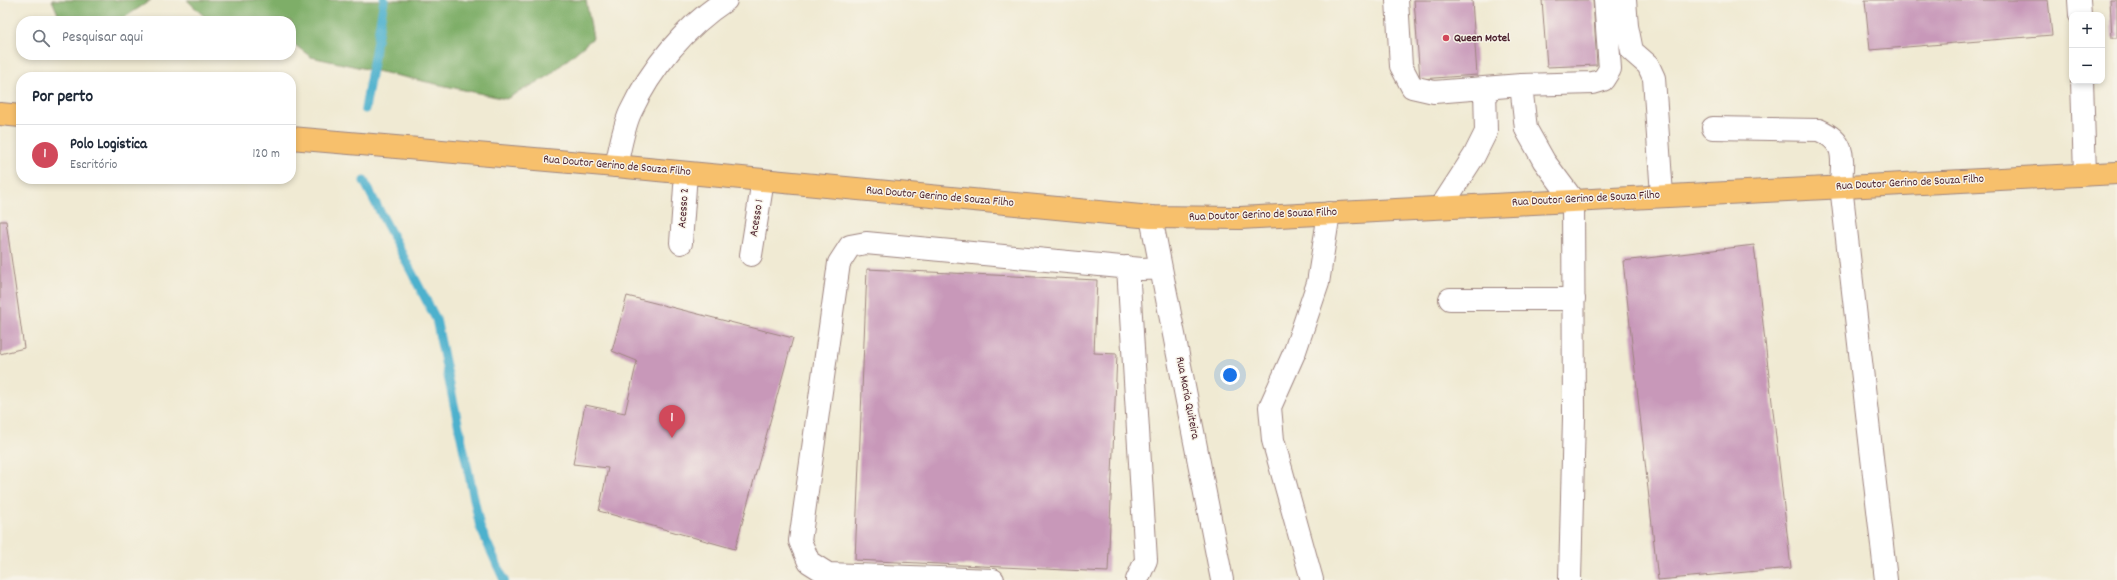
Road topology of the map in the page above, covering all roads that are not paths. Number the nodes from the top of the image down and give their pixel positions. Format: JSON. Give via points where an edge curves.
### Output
{"nodes":[{"id":1,"x":726,"y":0,"type":"edge"},
{"id":2,"x":1397,"y":0,"type":"edge"},
{"id":3,"x":1605,"y":0,"type":"edge"},
{"id":4,"x":1625,"y":0,"type":"edge"},
{"id":5,"x":2079,"y":0,"type":"edge"},
{"id":6,"x":2080,"y":12,"type":"edge"},
{"id":7,"x":2082,"y":84,"type":"edge"},
{"id":8,"x":1522,"y":85,"type":"junction"},
{"id":9,"x":1485,"y":88,"type":"junction"},
{"id":10,"x":0,"y":114,"type":"edge"},
{"id":11,"x":16,"y":116,"type":"edge"},
{"id":12,"x":1713,"y":128,"type":"dead end"},
{"id":13,"x":296,"y":138,"type":"edge"},
{"id":14,"x":616,"y":166,"type":"junction"},
{"id":15,"x":2117,"y":172,"type":"edge"},
{"id":16,"x":686,"y":173,"type":"junction"},
{"id":17,"x":2084,"y":174,"type":"junction"},
{"id":18,"x":763,"y":180,"type":"junction"},
{"id":19,"x":1841,"y":186,"type":"junction"},
{"id":20,"x":1662,"y":196,"type":"junction"},
{"id":21,"x":1573,"y":200,"type":"junction"},
{"id":22,"x":1441,"y":207,"type":"junction"},
{"id":23,"x":1329,"y":213,"type":"junction"},
{"id":24,"x":1151,"y":217,"type":"junction"},
{"id":25,"x":681,"y":243,"type":"dead end"},
{"id":26,"x":751,"y":255,"type":"dead end"},
{"id":27,"x":1128,"y":267,"type":"junction"},
{"id":28,"x":1161,"y":268,"type":"junction"},
{"id":29,"x":1450,"y":298,"type":"dead end"},
{"id":30,"x":1574,"y":299,"type":"junction"},
{"id":31,"x":993,"y":580,"type":"edge"},
{"id":32,"x":1137,"y":580,"type":"edge"},
{"id":33,"x":1222,"y":580,"type":"edge"},
{"id":34,"x":1312,"y":580,"type":"edge"},
{"id":35,"x":1570,"y":580,"type":"edge"},
{"id":36,"x":1886,"y":580,"type":"edge"}],
"edges":[{"from":1,"to":14,"type":"street","via":[[709,11],[677,42],[649,79],[630,114]]},
{"from":2,"to":9,"type":"street","via":[[1401,66],[1412,87],[1434,92]]},
{"from":3,"to":8,"type":"street","via":[[1610,69],[1603,80],[1593,83]]},
{"from":4,"to":20,"type":"street","via":[[1632,51],[1648,65],[1654,78]]},
{"from":5,"to":6,"type":"street"},
{"from":7,"to":17,"type":"street"},
{"from":8,"to":9,"type":"street"},
{"from":8,"to":21,"type":"street","via":[[1526,129],[1544,161]]},
{"from":9,"to":22,"type":"street","via":[[1486,132],[1474,156]]},
{"from":10,"to":11,"type":"main road"},
{"from":12,"to":19,"type":"street","via":[[1819,130],[1833,136],[1842,152]]},
{"from":13,"to":14,"type":"main road","name":"Rua Doutor Gerino de Souza Filho"},
{"from":14,"to":16,"type":"main road","name":"Rua Doutor Gerino de Souza Filho"},
{"from":15,"to":17,"type":"main road","name":"Rua Doutor Gerino de Souza Filho"},
{"from":16,"to":18,"type":"main road","name":"Rua Doutor Gerino de Souza Filho"},
{"from":16,"to":25,"type":"street","name":"Acesso 2"},
{"from":17,"to":19,"type":"main road","name":"Rua Doutor Gerino de Souza Filho"},
{"from":18,"to":24,"type":"main road","name":"Rua Doutor Gerino de Souza Filho"},
{"from":18,"to":26,"type":"street","name":"Acesso 1"},
{"from":19,"to":20,"type":"main road","name":"Rua Doutor Gerino de Souza Filho"},
{"from":19,"to":36,"type":"street"},
{"from":20,"to":21,"type":"main road","name":"Rua Doutor Gerino de Souza Filho"},
{"from":21,"to":22,"type":"main road","name":"Rua Doutor Gerino de Souza Filho"},
{"from":21,"to":30,"type":"street"},
{"from":22,"to":23,"type":"main road","name":"Rua Doutor Gerino de Souza Filho"},
{"from":23,"to":24,"type":"main road","name":"Rua Doutor Gerino de Souza Filho","via":[[1240,218]]},
{"from":23,"to":34,"type":"street","via":[[1318,284],[1295,351],[1270,407],[1273,440]]},
{"from":24,"to":28,"type":"street","name":"Rua Maria Quiteira"},
{"from":27,"to":28,"type":"street"},
{"from":27,"to":31,"type":"street","via":[[866,243],[850,246],[839,263],[800,541],[809,562],[828,574]]},
{"from":27,"to":32,"type":"street","via":[[1146,560]]},
{"from":28,"to":33,"type":"street","name":"Rua Maria Quiteira"},
{"from":29,"to":30,"type":"street"},
{"from":30,"to":35,"type":"street"}]}
